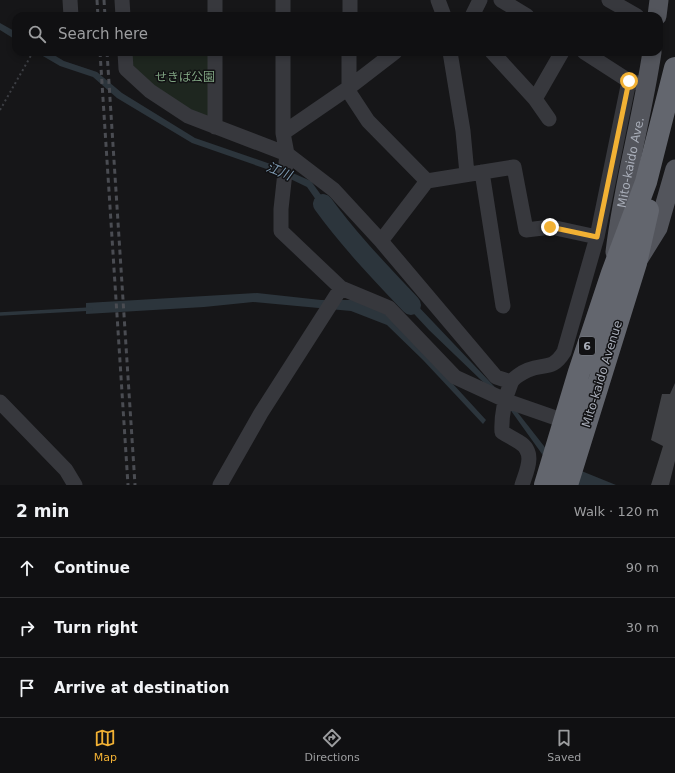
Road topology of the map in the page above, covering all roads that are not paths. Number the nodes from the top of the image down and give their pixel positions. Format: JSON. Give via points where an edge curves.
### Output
{"nodes":[{"id":1,"x":70,"y":0,"type":"edge"},
{"id":2,"x":122,"y":0,"type":"edge"},
{"id":3,"x":215,"y":0,"type":"edge"},
{"id":4,"x":283,"y":0,"type":"edge"},
{"id":5,"x":350,"y":0,"type":"edge"},
{"id":6,"x":438,"y":0,"type":"edge"},
{"id":7,"x":480,"y":0,"type":"edge"},
{"id":8,"x":501,"y":0,"type":"edge"},
{"id":9,"x":609,"y":0,"type":"edge"},
{"id":10,"x":659,"y":0,"type":"edge"},
{"id":11,"x":71,"y":12,"type":"edge"},
{"id":12,"x":123,"y":12,"type":"edge"},
{"id":13,"x":215,"y":12,"type":"edge"},
{"id":14,"x":283,"y":12,"type":"edge"},
{"id":15,"x":350,"y":12,"type":"edge"},
{"id":16,"x":442,"y":12,"type":"edge"},
{"id":17,"x":474,"y":12,"type":"edge"},
{"id":18,"x":520,"y":12,"type":"edge"},
{"id":19,"x":630,"y":12,"type":"edge"},
{"id":20,"x":658,"y":12,"type":"edge"},
{"id":21,"x":125,"y":56,"type":"edge"},
{"id":22,"x":215,"y":56,"type":"edge"},
{"id":23,"x":283,"y":56,"type":"edge"},
{"id":24,"x":349,"y":56,"type":"edge"},
{"id":25,"x":391,"y":56,"type":"edge"},
{"id":26,"x":451,"y":56,"type":"edge"},
{"id":27,"x":496,"y":56,"type":"edge"},
{"id":28,"x":560,"y":56,"type":"edge"},
{"id":29,"x":591,"y":56,"type":"edge"},
{"id":30,"x":650,"y":56,"type":"edge"},
{"id":31,"x":675,"y":68,"type":"edge"},
{"id":32,"x":638,"y":83,"type":"junction"},
{"id":33,"x":348,"y":88,"type":"junction"},
{"id":34,"x":535,"y":98,"type":"junction"},
{"id":35,"x":675,"y":106,"type":"edge"},
{"id":36,"x":549,"y":119,"type":"dead end"},
{"id":37,"x":215,"y":127,"type":"junction"},
{"id":38,"x":282,"y":133,"type":"junction"},
{"id":39,"x":287,"y":154,"type":"junction"},
{"id":40,"x":675,"y":169,"type":"edge"},
{"id":41,"x":474,"y":173,"type":"junction"},
{"id":42,"x":426,"y":181,"type":"junction"},
{"id":43,"x":651,"y":182,"type":"junction"},
{"id":44,"x":597,"y":237,"type":"junction"},
{"id":45,"x":381,"y":241,"type":"junction"},
{"id":46,"x":636,"y":263,"type":"junction"},
{"id":47,"x":612,"y":273,"type":"junction"},
{"id":48,"x":341,"y":288,"type":"junction"},
{"id":49,"x":503,"y":306,"type":"dead end"},
{"id":50,"x":511,"y":382,"type":"junction"},
{"id":51,"x":507,"y":401,"type":"junction"},
{"id":52,"x":0,"y":402,"type":"edge"},
{"id":53,"x":565,"y":420,"type":"junction"},
{"id":54,"x":584,"y":429,"type":"junction"},
{"id":55,"x":75,"y":485,"type":"edge"},
{"id":56,"x":220,"y":485,"type":"edge"},
{"id":57,"x":522,"y":485,"type":"edge"},
{"id":58,"x":545,"y":485,"type":"edge"},
{"id":59,"x":567,"y":485,"type":"edge"}],
"edges":[{"from":1,"to":11,"type":"street"},
{"from":2,"to":12,"type":"street"},
{"from":3,"to":13,"type":"street"},
{"from":4,"to":14,"type":"street"},
{"from":5,"to":15,"type":"street"},
{"from":6,"to":16,"type":"street"},
{"from":7,"to":17,"type":"street"},
{"from":8,"to":18,"type":"street"},
{"from":9,"to":19,"type":"street"},
{"from":10,"to":20,"type":"main road"},
{"from":21,"to":37,"type":"street","via":[[126,69],[150,91],[188,116]]},
{"from":22,"to":37,"type":"street"},
{"from":23,"to":38,"type":"street"},
{"from":24,"to":33,"type":"street"},
{"from":25,"to":33,"type":"street"},
{"from":26,"to":41,"type":"street","via":[[463,131]]},
{"from":27,"to":34,"type":"street"},
{"from":28,"to":34,"type":"street"},
{"from":29,"to":32,"type":"street"},
{"from":30,"to":32,"type":"main road","name":"Mito-kaido Ave."},
{"from":31,"to":43,"type":"highway","number":"6"},
{"from":32,"to":44,"type":"street"},
{"from":32,"to":47,"type":"main road","name":"Mito-kaido Ave."},
{"from":33,"to":38,"type":"street"},
{"from":33,"to":42,"type":"street","via":[[368,121]]},
{"from":34,"to":36,"type":"street"},
{"from":35,"to":43,"type":"highway","number":"6"},
{"from":37,"to":39,"type":"street"},
{"from":38,"to":39,"type":"street"},
{"from":39,"to":45,"type":"street","via":[[334,190]]},
{"from":39,"to":48,"type":"street","via":[[281,231]]},
{"from":40,"to":46,"type":"main road","via":[[658,228]]},
{"from":41,"to":42,"type":"street"},
{"from":41,"to":44,"type":"street","via":[[514,166],[526,230],[550,227]]},
{"from":41,"to":49,"type":"street"},
{"from":42,"to":45,"type":"street"},
{"from":43,"to":46,"type":"highway","number":"6"},
{"from":43,"to":47,"type":"highway","number":"6"},
{"from":44,"to":50,"type":"street","via":[[561,356],[552,365],[527,370]]},
{"from":45,"to":50,"type":"street","via":[[496,377]]},
{"from":46,"to":54,"type":"highway","name":"Mito-kaido Avenue","number":"6"},
{"from":47,"to":53,"type":"highway","name":"Mito-kaido Avenue","number":"6"},
{"from":48,"to":51,"type":"street","via":[[389,308],[455,377]]},
{"from":48,"to":56,"type":"street","via":[[261,413]]},
{"from":50,"to":51,"type":"street"},
{"from":51,"to":53,"type":"street"},
{"from":51,"to":57,"type":"street","via":[[502,432],[520,442],[528,450],[530,461]]},
{"from":52,"to":55,"type":"street","via":[[66,470]]},
{"from":53,"to":54,"type":"street"},
{"from":53,"to":58,"type":"highway","name":"Mito-kaido Avenue","number":"6"},
{"from":54,"to":59,"type":"highway","name":"Mito-kaido Avenue","number":"6"}]}
